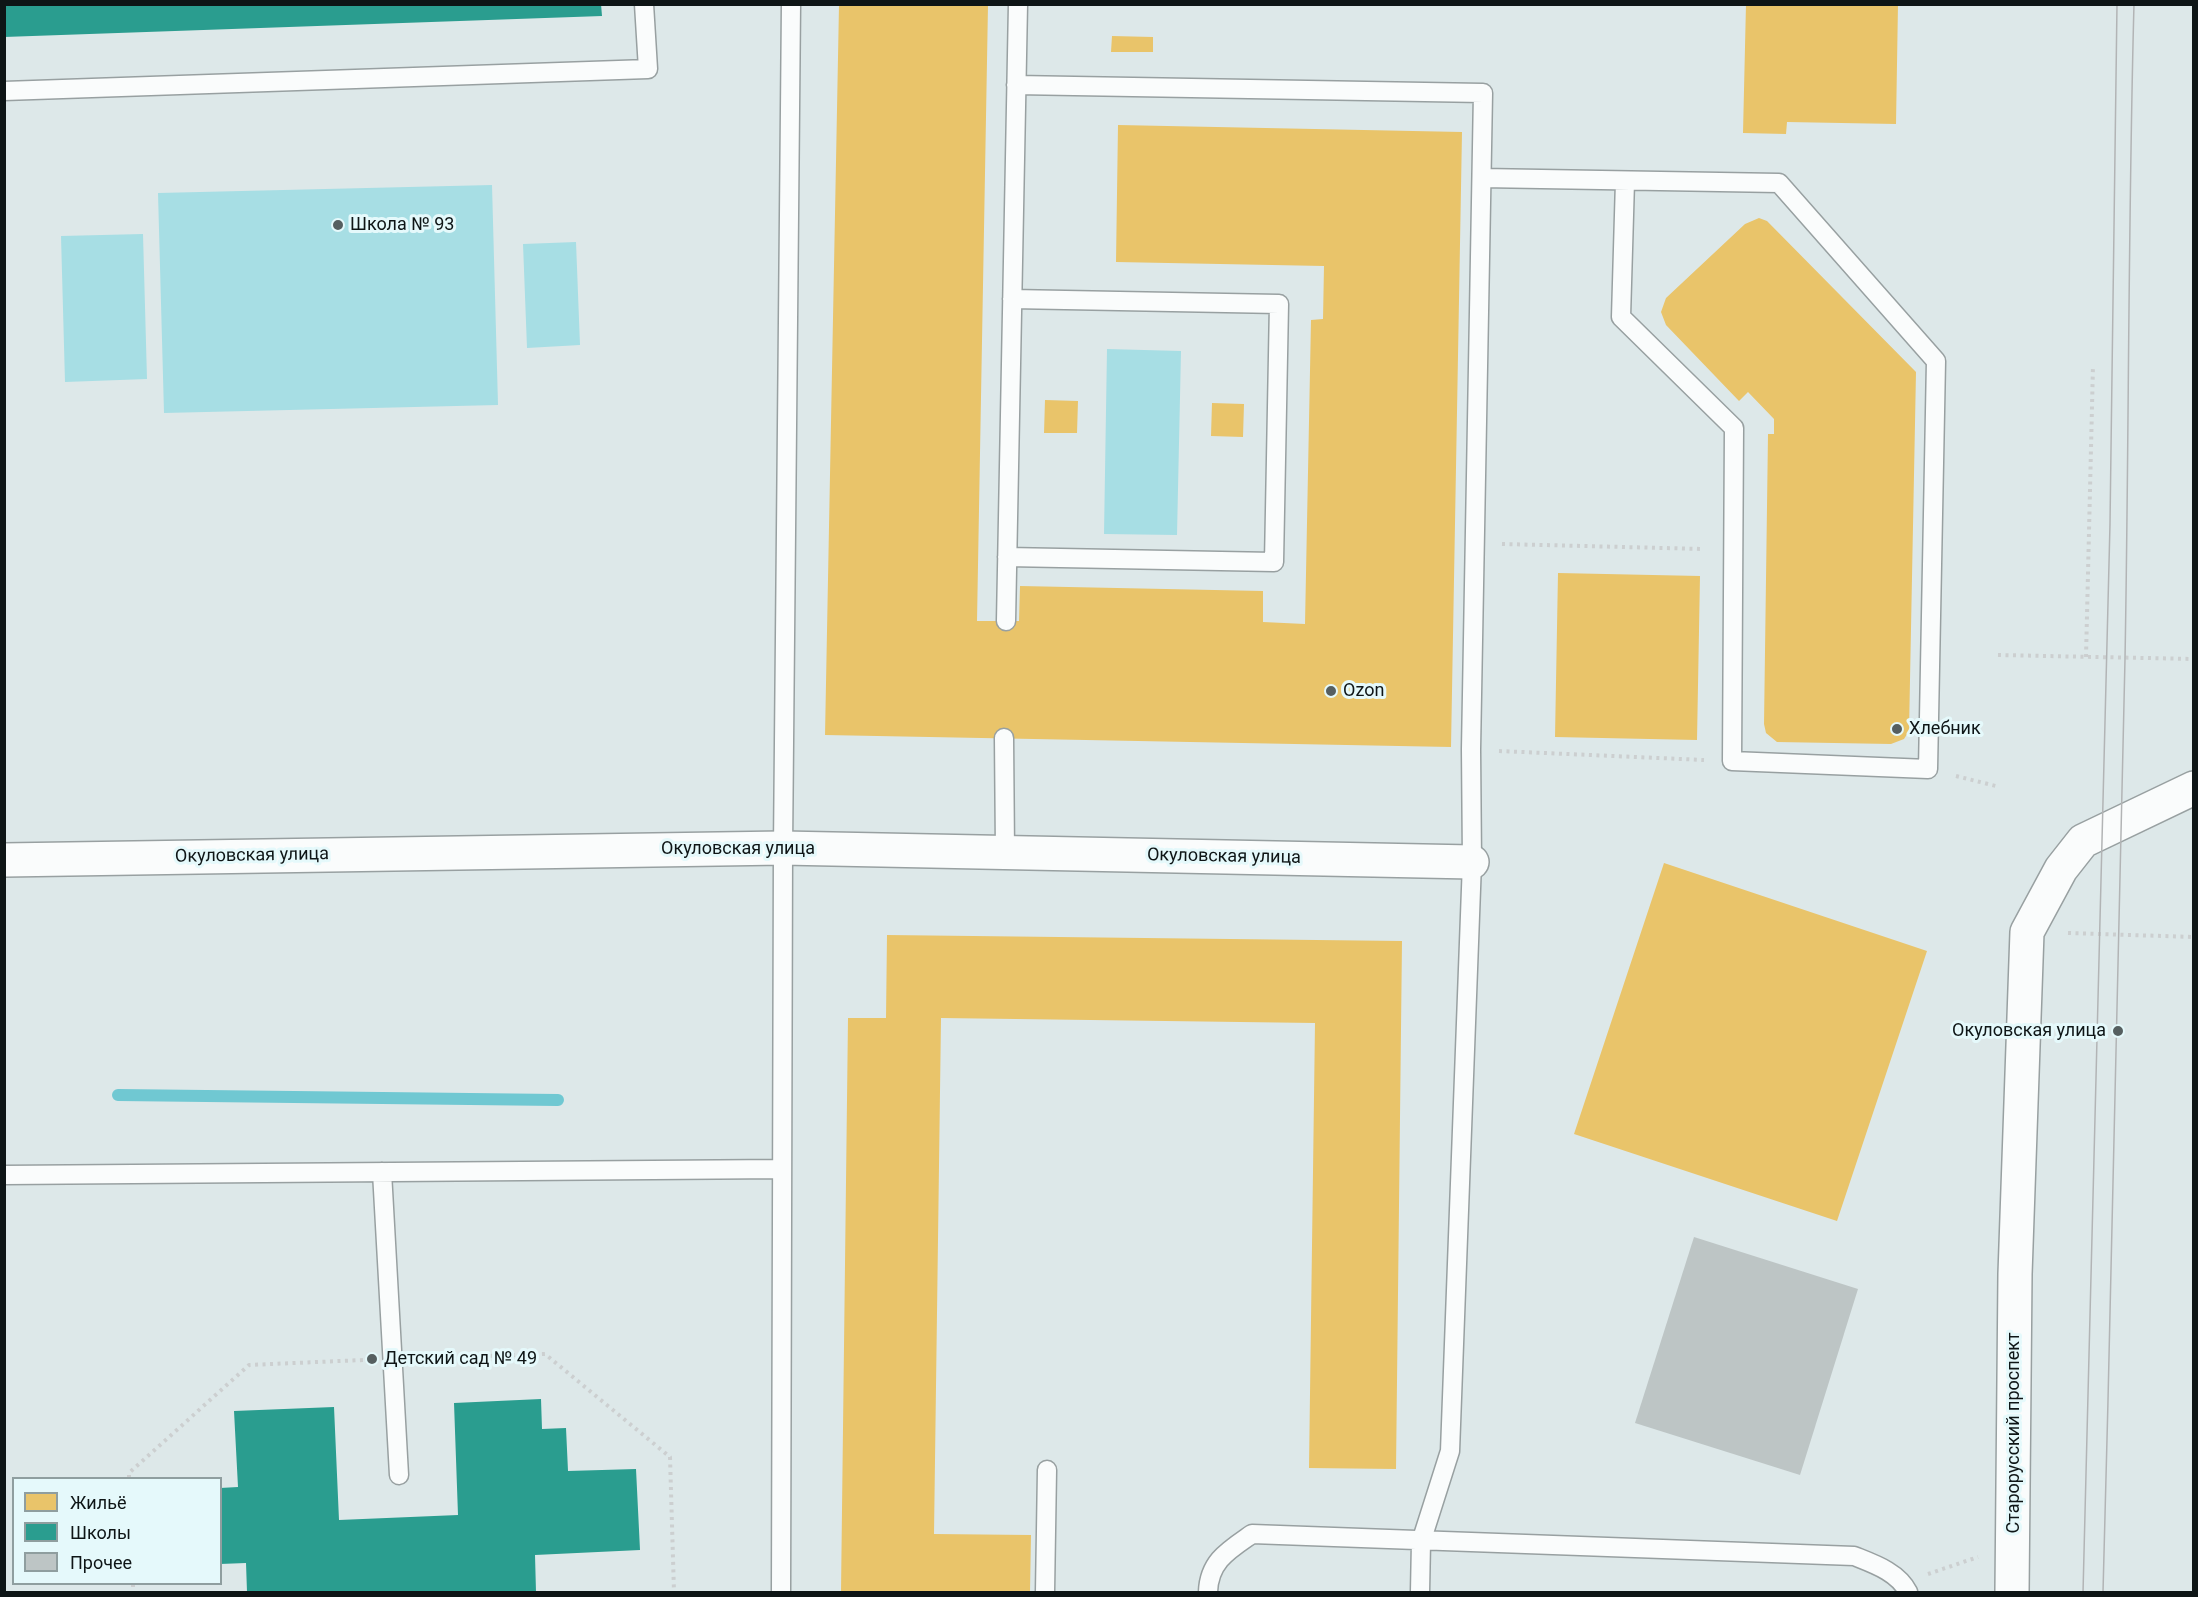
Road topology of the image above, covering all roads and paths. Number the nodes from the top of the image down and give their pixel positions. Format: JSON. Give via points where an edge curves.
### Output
{"nodes":[{"id":1,"x":644,"y":4,"type":"edge"},
{"id":2,"x":791,"y":4,"type":"edge"},
{"id":3,"x":1018,"y":4,"type":"edge"},
{"id":4,"x":1016,"y":85,"type":"junction"},
{"id":5,"x":4,"y":91,"type":"edge"},
{"id":6,"x":1482,"y":178,"type":"junction"},
{"id":7,"x":1626,"y":181,"type":"junction"},
{"id":8,"x":1012,"y":299,"type":"junction"},
{"id":9,"x":2093,"y":365,"type":"dead end"},
{"id":10,"x":1475,"y":544,"type":"junction"},
{"id":11,"x":1735,"y":549,"type":"junction"},
{"id":12,"x":1007,"y":557,"type":"junction"},
{"id":13,"x":1006,"y":621,"type":"dead end"},
{"id":14,"x":1998,"y":655,"type":"dead end"},
{"id":15,"x":2086,"y":657,"type":"junction"},
{"id":16,"x":2193,"y":659,"type":"edge"},
{"id":17,"x":1004,"y":738,"type":"dead end"},
{"id":18,"x":1471,"y":750,"type":"junction"},
{"id":19,"x":1732,"y":761,"type":"junction"},
{"id":20,"x":1928,"y":769,"type":"junction"},
{"id":21,"x":1996,"y":786,"type":"dead end"},
{"id":22,"x":2193,"y":788,"type":"edge"},
{"id":23,"x":783,"y":848,"type":"junction"},
{"id":24,"x":1005,"y":852,"type":"junction"},
{"id":25,"x":4,"y":860,"type":"edge"},
{"id":26,"x":1472,"y":862,"type":"junction"},
{"id":27,"x":2075,"y":934,"type":"dead end"},
{"id":28,"x":2193,"y":937,"type":"edge"},
{"id":29,"x":782,"y":1169,"type":"junction"},
{"id":30,"x":382,"y":1172,"type":"junction"},
{"id":31,"x":4,"y":1175,"type":"edge"},
{"id":32,"x":393,"y":1359,"type":"junction"},
{"id":33,"x":1047,"y":1470,"type":"dead end"},
{"id":34,"x":399,"y":1475,"type":"dead end"},
{"id":35,"x":129,"y":1477,"type":"edge"},
{"id":36,"x":1421,"y":1542,"type":"junction"},
{"id":37,"x":2013,"y":1545,"type":"junction"},
{"id":38,"x":1906,"y":1588,"type":"edge"},
{"id":39,"x":674,"y":1593,"type":"edge"},
{"id":40,"x":781,"y":1593,"type":"edge"},
{"id":41,"x":1045,"y":1593,"type":"edge"},
{"id":42,"x":1208,"y":1593,"type":"edge"},
{"id":43,"x":1420,"y":1593,"type":"edge"},
{"id":44,"x":2012,"y":1593,"type":"edge"}],
"edges":[{"from":1,"to":5,"type":"lane","via":[[648,69]]},
{"from":2,"to":23,"type":"lane"},
{"from":3,"to":4,"type":"lane"},
{"from":4,"to":6,"type":"lane","via":[[1483,93]]},
{"from":4,"to":8,"type":"lane"},
{"from":6,"to":7,"type":"lane"},
{"from":6,"to":10,"type":"lane"},
{"from":7,"to":11,"type":"lane","via":[[1621,317],[1734,428]]},
{"from":7,"to":20,"type":"lane","via":[[1779,183],[1936,361]]},
{"from":8,"to":12,"type":"lane"},
{"from":8,"to":12,"type":"lane","via":[[1279,304],[1279,316],[1274,562]]},
{"from":9,"to":15,"type":"path"},
{"from":10,"to":11,"type":"path"},
{"from":10,"to":18,"type":"lane"},
{"from":11,"to":19,"type":"lane"},
{"from":12,"to":13,"type":"lane"},
{"from":14,"to":15,"type":"path"},
{"from":15,"to":16,"type":"path"},
{"from":17,"to":24,"type":"lane"},
{"from":18,"to":19,"type":"path"},
{"from":18,"to":26,"type":"lane"},
{"from":19,"to":20,"type":"lane"},
{"from":20,"to":21,"type":"path"},
{"from":22,"to":37,"type":"street","name":"Старорусский проспект","via":[[2083,841],[2061,869],[2027,932],[2015,1274]]},
{"from":23,"to":24,"type":"street","name":"Окуловская улица"},
{"from":23,"to":25,"type":"street","name":"Окуловская улица"},
{"from":23,"to":29,"type":"lane"},
{"from":24,"to":26,"type":"street","name":"Окуловская улица"},
{"from":26,"to":36,"type":"lane","via":[[1450,1451]]},
{"from":27,"to":28,"type":"path"},
{"from":29,"to":30,"type":"lane"},
{"from":29,"to":40,"type":"lane"},
{"from":30,"to":31,"type":"lane"},
{"from":30,"to":32,"type":"lane"},
{"from":32,"to":34,"type":"lane"},
{"from":32,"to":35,"type":"path","via":[[249,1365]]},
{"from":32,"to":39,"type":"path","via":[[545,1354],[670,1457]]},
{"from":33,"to":41,"type":"lane"},
{"from":36,"to":38,"type":"lane","via":[[1854,1556],[1878,1566]]},
{"from":36,"to":42,"type":"lane","via":[[1252,1534],[1222,1555],[1209,1580]]},
{"from":36,"to":43,"type":"lane"},
{"from":37,"to":38,"type":"path"},
{"from":37,"to":44,"type":"street","name":"Старорусский проспект"}]}
